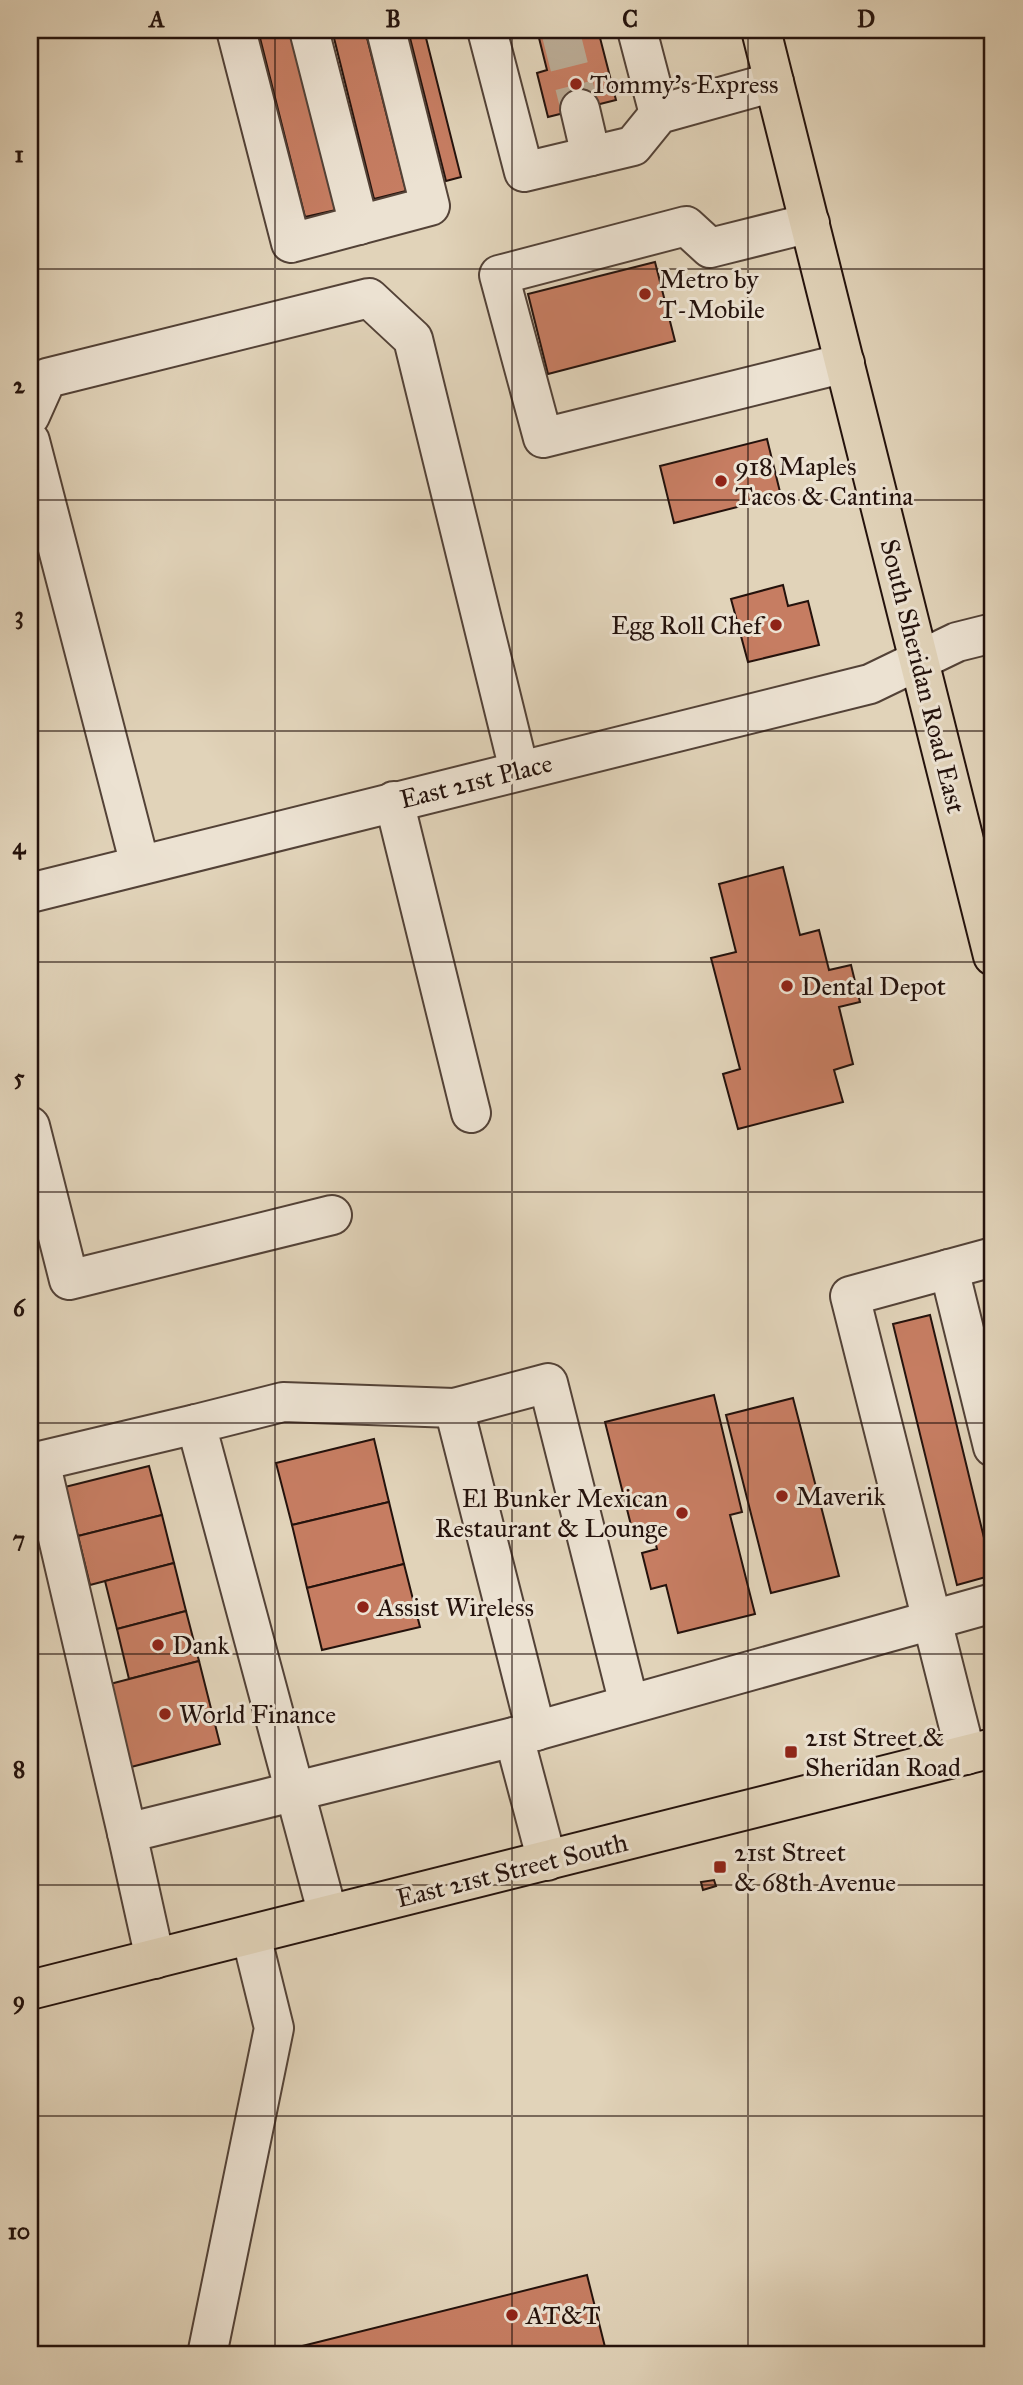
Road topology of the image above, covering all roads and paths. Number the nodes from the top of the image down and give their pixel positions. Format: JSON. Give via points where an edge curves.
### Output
{"nodes":[{"id":1,"x":236,"y":30,"type":"edge"},
{"id":2,"x":309,"y":30,"type":"edge"},
{"id":3,"x":386,"y":30,"type":"edge"},
{"id":4,"x":487,"y":30,"type":"edge"},
{"id":5,"x":637,"y":30,"type":"edge"},
{"id":6,"x":761,"y":30,"type":"edge"},
{"id":7,"x":774,"y":82,"type":"junction"},
{"id":8,"x":580,"y":109,"type":"tunnel mouth"},
{"id":9,"x":659,"y":114,"type":"junction"},
{"id":10,"x":591,"y":156,"type":"junction"},
{"id":11,"x":810,"y":223,"type":"junction"},
{"id":12,"x":359,"y":225,"type":"junction"},
{"id":13,"x":845,"y":363,"type":"junction"},
{"id":14,"x":30,"y":415,"type":"edge"},
{"id":15,"x":30,"y":441,"type":"edge"},
{"id":16,"x":993,"y":633,"type":"edge"},
{"id":17,"x":919,"y":660,"type":"junction"},
{"id":18,"x":519,"y":770,"type":"junction"},
{"id":19,"x":394,"y":801,"type":"junction"},
{"id":20,"x":140,"y":865,"type":"junction"},
{"id":21,"x":30,"y":893,"type":"edge"},
{"id":22,"x":993,"y":956,"type":"edge"},
{"id":23,"x":471,"y":1113,"type":"dead end"},
{"id":24,"x":30,"y":1126,"type":"edge"},
{"id":25,"x":332,"y":1215,"type":"dead end"},
{"id":26,"x":993,"y":1257,"type":"edge"},
{"id":27,"x":949,"y":1269,"type":"junction"},
{"id":28,"x":454,"y":1408,"type":"junction"},
{"id":29,"x":196,"y":1424,"type":"junction"},
{"id":30,"x":993,"y":1447,"type":"edge"},
{"id":31,"x":993,"y":1603,"type":"edge"},
{"id":32,"x":931,"y":1622,"type":"junction"},
{"id":33,"x":629,"y":1704,"type":"junction"},
{"id":34,"x":525,"y":1734,"type":"junction"},
{"id":35,"x":980,"y":1752,"type":"edge"},
{"id":36,"x":296,"y":1791,"type":"junction"},
{"id":37,"x":127,"y":1833,"type":"junction"},
{"id":38,"x":547,"y":1861,"type":"junction"},
{"id":39,"x":328,"y":1915,"type":"junction"},
{"id":40,"x":251,"y":1935,"type":"junction"},
{"id":41,"x":155,"y":1959,"type":"junction"},
{"id":42,"x":30,"y":1990,"type":"edge"},
{"id":43,"x":207,"y":2355,"type":"edge"}],
"edges":[{"from":1,"to":12,"type":"street","via":[[291,243]]},
{"from":2,"to":12,"type":"street"},
{"from":3,"to":12,"type":"street","via":[[430,206]]},
{"from":4,"to":10,"type":"street","via":[[524,172]]},
{"from":5,"to":9,"type":"street"},
{"from":6,"to":7,"type":"main road","name":"South Sheridan Road East"},
{"from":7,"to":9,"type":"street"},
{"from":7,"to":11,"type":"main road","name":"South Sheridan Road East"},
{"from":8,"to":10,"type":"street"},
{"from":9,"to":10,"type":"street","via":[[633,146]]},
{"from":11,"to":13,"type":"main road","name":"South Sheridan Road East"},
{"from":11,"to":13,"type":"street","via":[[710,248],[686,226],[499,275],[543,438]]},
{"from":13,"to":17,"type":"main road","name":"South Sheridan Road East"},
{"from":14,"to":18,"type":"street","via":[[47,378],[369,298],[413,339]]},
{"from":15,"to":20,"type":"street"},
{"from":16,"to":17,"type":"street","name":"East 21st Place","via":[[957,642]]},
{"from":17,"to":18,"type":"street","name":"East 21st Place","via":[[870,684]]},
{"from":17,"to":22,"type":"main road","name":"South Sheridan Road East"},
{"from":18,"to":19,"type":"street","name":"East 21st Place"},
{"from":19,"to":20,"type":"street","name":"East 21st Place"},
{"from":19,"to":23,"type":"street"},
{"from":20,"to":21,"type":"street","name":"East 21st Place"},
{"from":24,"to":25,"type":"street","via":[[69,1280]]},
{"from":26,"to":27,"type":"street"},
{"from":27,"to":30,"type":"street"},
{"from":27,"to":32,"type":"street","via":[[850,1296]]},
{"from":28,"to":29,"type":"street","via":[[283,1402]]},
{"from":28,"to":33,"type":"street","via":[[548,1383]]},
{"from":28,"to":34,"type":"street"},
{"from":29,"to":36,"type":"street"},
{"from":29,"to":37,"type":"street","via":[[40,1461]]},
{"from":31,"to":32,"type":"street"},
{"from":32,"to":33,"type":"street"},
{"from":32,"to":35,"type":"street"},
{"from":33,"to":34,"type":"street"},
{"from":34,"to":36,"type":"street"},
{"from":34,"to":38,"type":"street"},
{"from":35,"to":38,"type":"main road","name":"East 21st Street South"},
{"from":36,"to":37,"type":"street"},
{"from":36,"to":39,"type":"street"},
{"from":37,"to":41,"type":"street"},
{"from":38,"to":39,"type":"main road","name":"East 21st Street South"},
{"from":39,"to":40,"type":"main road","name":"East 21st Street South"},
{"from":40,"to":41,"type":"main road","name":"East 21st Street South"},
{"from":40,"to":43,"type":"street","via":[[274,2028]]},
{"from":41,"to":42,"type":"main road","name":"East 21st Street South"}]}
